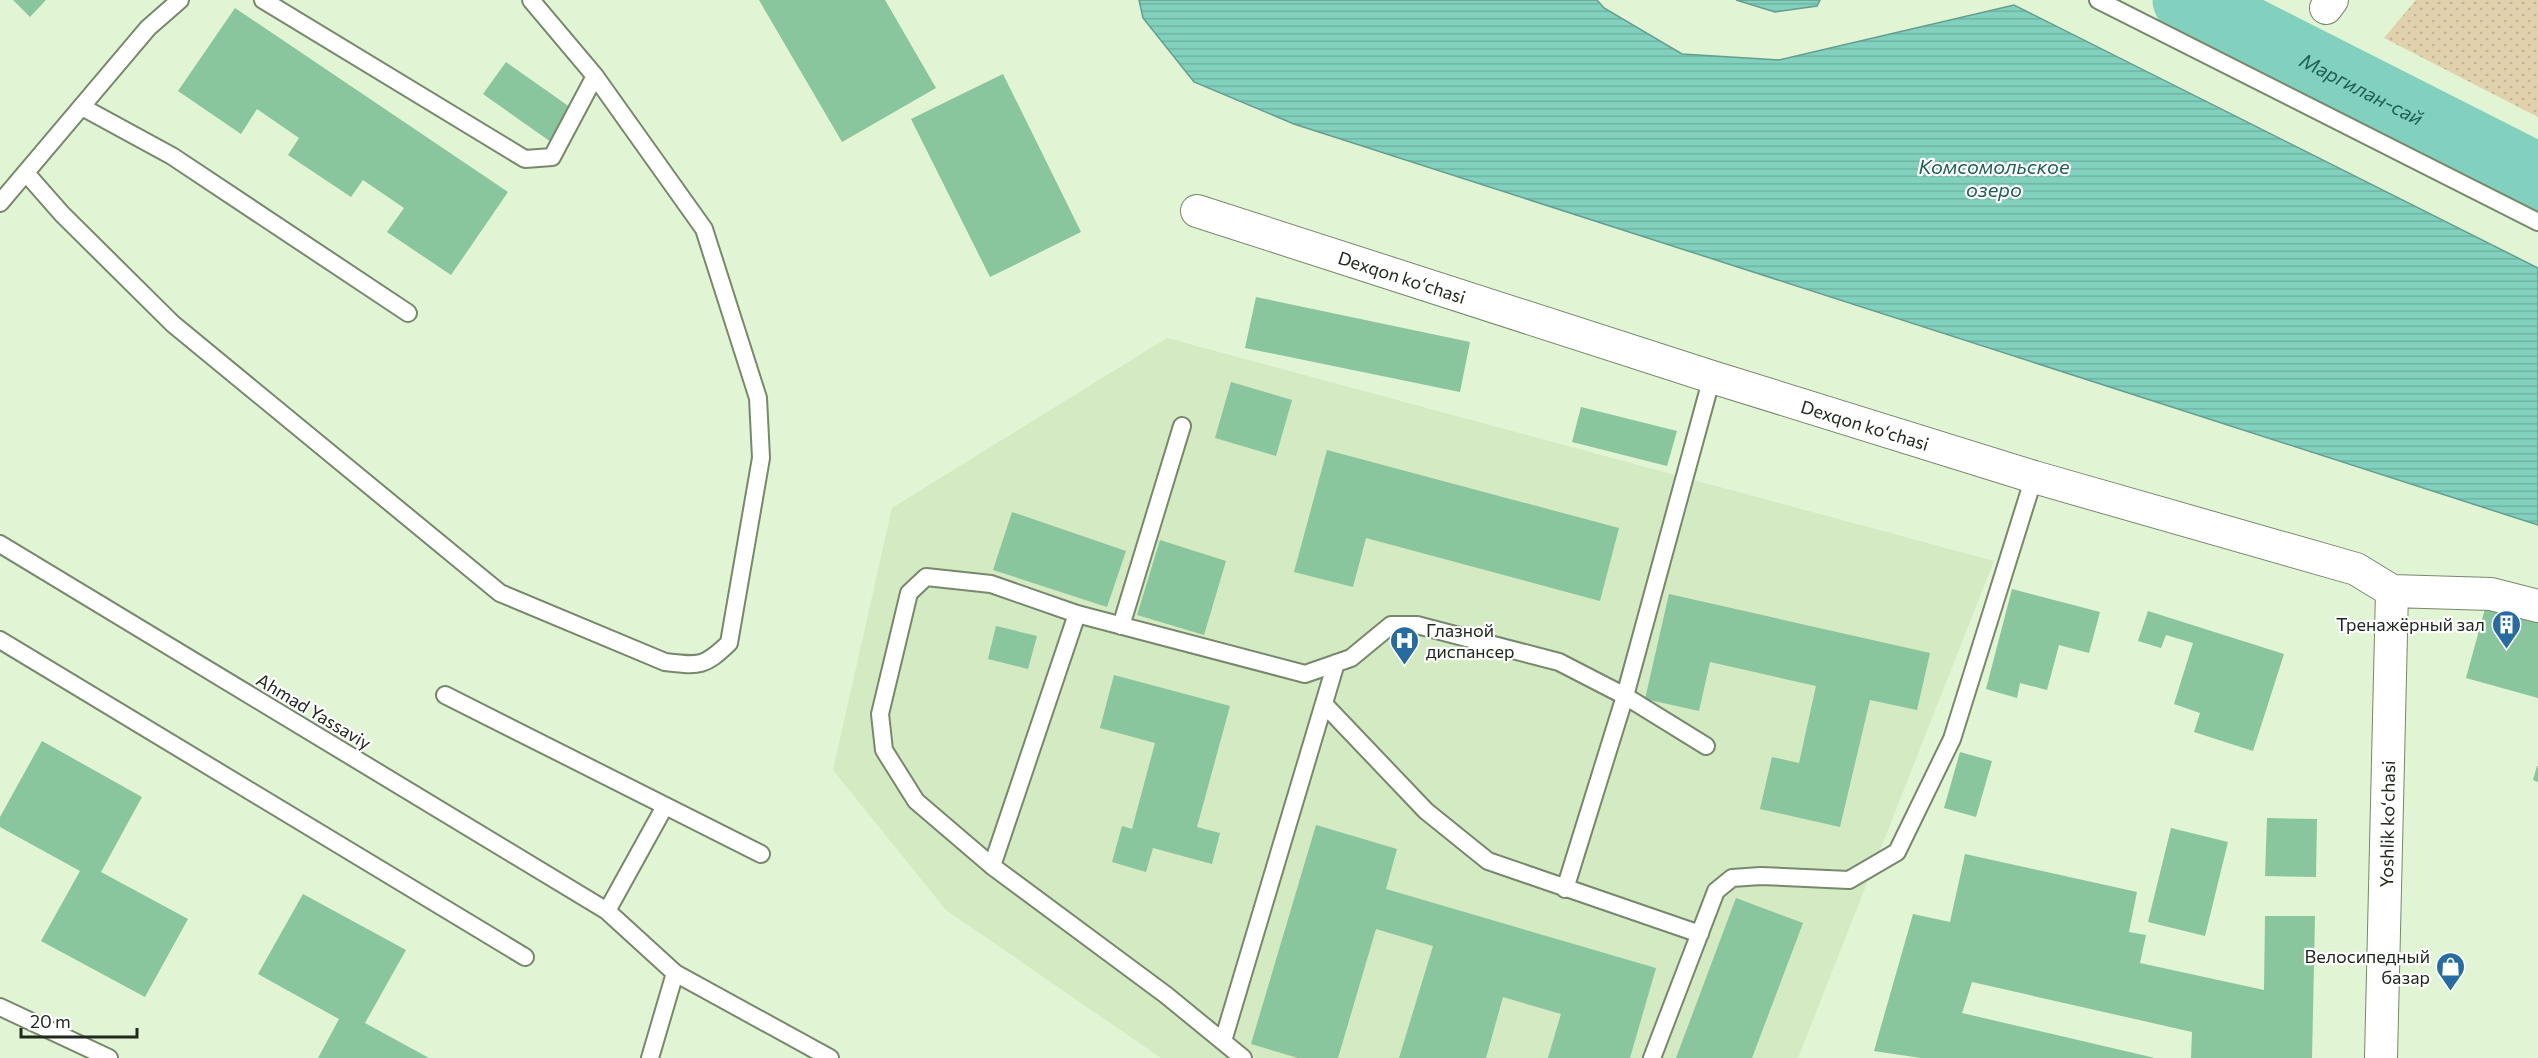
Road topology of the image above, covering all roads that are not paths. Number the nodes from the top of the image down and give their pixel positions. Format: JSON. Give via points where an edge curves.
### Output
{"nodes":[{"id":1,"x":180,"y":0,"type":"edge"},
{"id":2,"x":263,"y":0,"type":"edge"},
{"id":3,"x":531,"y":0,"type":"edge"},
{"id":4,"x":2098,"y":0,"type":"edge"},
{"id":5,"x":594,"y":76,"type":"junction"},
{"id":6,"x":82,"y":107,"type":"junction"},
{"id":7,"x":26,"y":173,"type":"junction"},
{"id":8,"x":0,"y":203,"type":"edge"},
{"id":9,"x":1197,"y":212,"type":"dead end"},
{"id":10,"x":2538,"y":222,"type":"edge"},
{"id":11,"x":408,"y":313,"type":"dead end"},
{"id":12,"x":1712,"y":377,"type":"junction"},
{"id":13,"x":1182,"y":426,"type":"dead end"},
{"id":14,"x":2034,"y":477,"type":"junction"},
{"id":15,"x":0,"y":544,"type":"edge"},
{"id":16,"x":2392,"y":591,"type":"junction"},
{"id":17,"x":2538,"y":606,"type":"edge"},
{"id":18,"x":1077,"y":614,"type":"junction"},
{"id":19,"x":1121,"y":626,"type":"junction"},
{"id":20,"x":0,"y":640,"type":"edge"},
{"id":21,"x":1336,"y":663,"type":"junction"},
{"id":22,"x":445,"y":694,"type":"dead end"},
{"id":23,"x":1625,"y":696,"type":"junction"},
{"id":24,"x":1324,"y":704,"type":"junction"},
{"id":25,"x":1706,"y":746,"type":"dead end"},
{"id":26,"x":665,"y":806,"type":"junction"},
{"id":27,"x":761,"y":854,"type":"dead end"},
{"id":28,"x":992,"y":866,"type":"junction"},
{"id":29,"x":1565,"y":889,"type":"junction"},
{"id":30,"x":607,"y":911,"type":"junction"},
{"id":31,"x":1700,"y":934,"type":"junction"},
{"id":32,"x":525,"y":957,"type":"dead end"},
{"id":33,"x":675,"y":973,"type":"junction"},
{"id":34,"x":0,"y":1007,"type":"edge"},
{"id":35,"x":1222,"y":1041,"type":"junction"},
{"id":36,"x":110,"y":1058,"type":"edge"},
{"id":37,"x":650,"y":1058,"type":"edge"},
{"id":38,"x":830,"y":1058,"type":"edge"},
{"id":39,"x":1243,"y":1058,"type":"edge"},
{"id":40,"x":1652,"y":1058,"type":"edge"},
{"id":41,"x":2381,"y":1058,"type":"edge"}],
"edges":[{"from":1,"to":6,"type":"lane","via":[[148,28]]},
{"from":2,"to":5,"type":"lane","via":[[525,159],[552,157]]},
{"from":3,"to":5,"type":"lane"},
{"from":4,"to":10,"type":"lane"},
{"from":5,"to":7,"type":"lane","via":[[704,229],[758,398],[761,458],[729,643],[711,661],[694,666],[666,662],[500,593],[173,324]]},
{"from":6,"to":7,"type":"lane"},
{"from":6,"to":11,"type":"lane","via":[[172,156]]},
{"from":7,"to":8,"type":"lane"},
{"from":9,"to":12,"type":"street","name":"Dexqon koʻchasi"},
{"from":12,"to":14,"type":"street","name":"Dexqon koʻchasi"},
{"from":12,"to":23,"type":"lane"},
{"from":13,"to":19,"type":"lane"},
{"from":14,"to":16,"type":"street","name":"Dexqon koʻchasi","via":[[2356,569]]},
{"from":14,"to":31,"type":"lane","via":[[1952,740],[1897,852],[1849,880],[1732,878],[1716,891]]},
{"from":15,"to":30,"type":"lane","name":"Ahmad Yassaviy"},
{"from":16,"to":17,"type":"street","name":"Dexqon koʻchasi","via":[[2491,594]]},
{"from":16,"to":41,"type":"street","name":"Yoshlik koʻchasi"},
{"from":18,"to":19,"type":"lane"},
{"from":18,"to":28,"type":"lane"},
{"from":18,"to":28,"type":"lane","via":[[991,584],[926,577],[909,593],[880,714],[884,750],[916,801]]},
{"from":19,"to":21,"type":"lane","via":[[1305,674]]},
{"from":20,"to":32,"type":"lane"},
{"from":21,"to":23,"type":"lane","via":[[1351,658],[1390,625],[1417,625],[1559,662]]},
{"from":21,"to":24,"type":"lane"},
{"from":22,"to":26,"type":"lane"},
{"from":23,"to":25,"type":"lane"},
{"from":23,"to":29,"type":"lane"},
{"from":24,"to":29,"type":"lane","via":[[1426,811],[1488,861]]},
{"from":24,"to":35,"type":"lane"},
{"from":26,"to":27,"type":"lane"},
{"from":26,"to":30,"type":"lane"},
{"from":28,"to":35,"type":"lane"},
{"from":29,"to":31,"type":"lane"},
{"from":30,"to":33,"type":"lane","name":"Ahmad Yassaviy"},
{"from":31,"to":40,"type":"lane"},
{"from":33,"to":37,"type":"lane"},
{"from":33,"to":38,"type":"lane","name":"Ahmad Yassaviy"},
{"from":34,"to":36,"type":"lane"},
{"from":35,"to":39,"type":"lane"}]}
